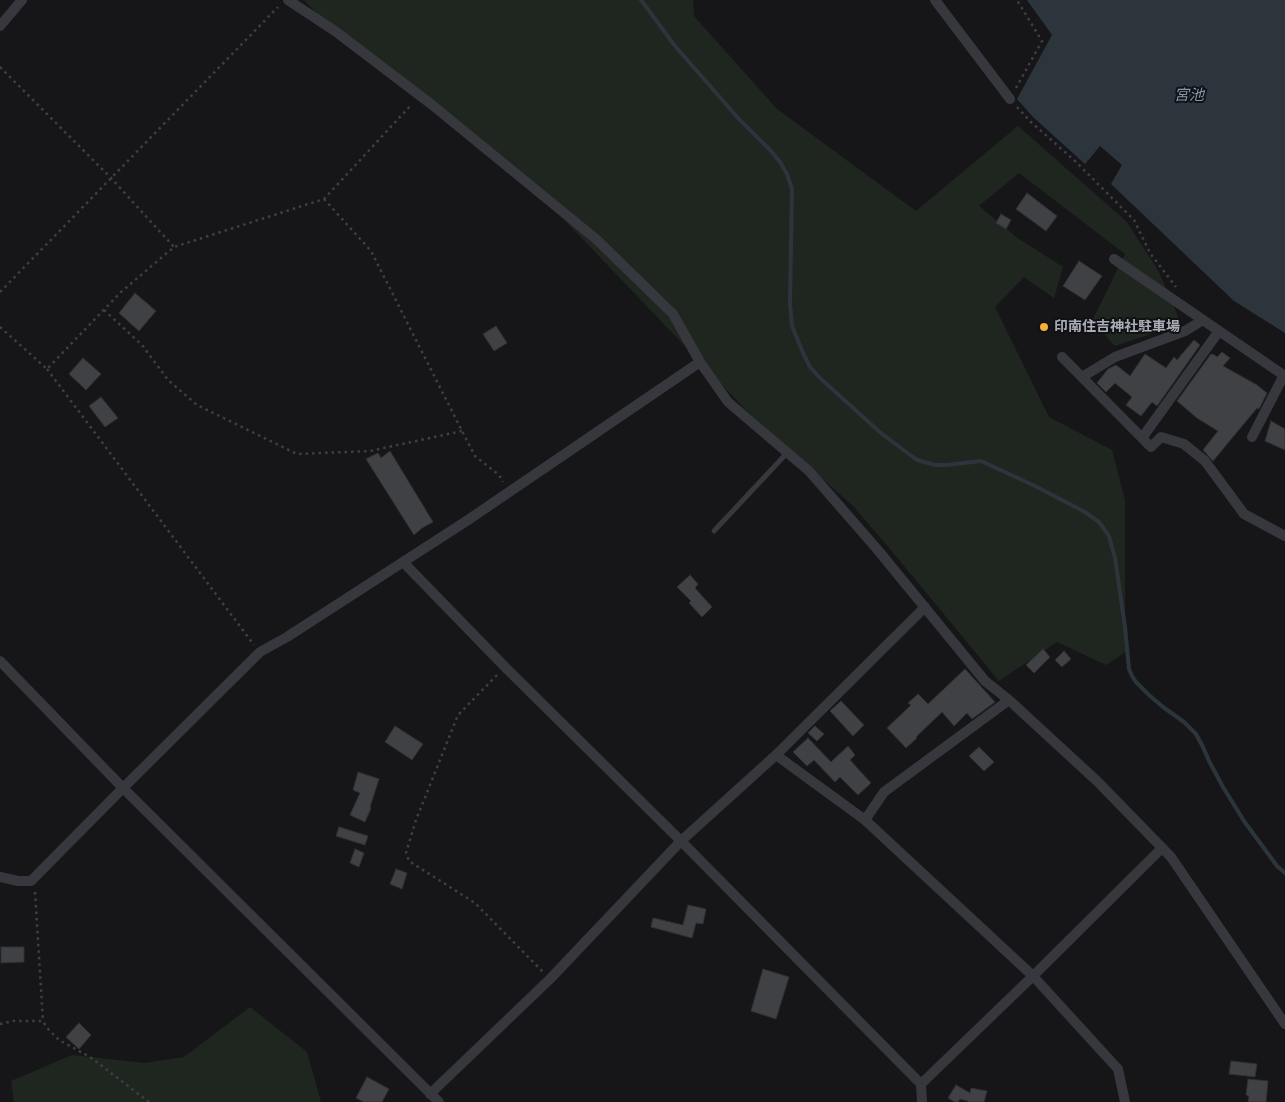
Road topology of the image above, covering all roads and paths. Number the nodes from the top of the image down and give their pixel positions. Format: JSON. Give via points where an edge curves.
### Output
{"nodes":[{"id":1,"x":22,"y":0,"type":"edge"},
{"id":2,"x":288,"y":0,"type":"edge"},
{"id":3,"x":935,"y":0,"type":"edge"},
{"id":4,"x":1017,"y":0,"type":"edge"},
{"id":5,"x":278,"y":7,"type":"dead end"},
{"id":6,"x":0,"y":26,"type":"edge"},
{"id":7,"x":0,"y":67,"type":"edge"},
{"id":8,"x":1010,"y":99,"type":"junction"},
{"id":9,"x":413,"y":104,"type":"dead end"},
{"id":10,"x":111,"y":178,"type":"junction"},
{"id":11,"x":324,"y":198,"type":"junction"},
{"id":12,"x":174,"y":247,"type":"junction"},
{"id":13,"x":1114,"y":259,"type":"dead end"},
{"id":14,"x":0,"y":292,"type":"edge"},
{"id":15,"x":1180,"y":292,"type":"dead end"},
{"id":16,"x":104,"y":310,"type":"junction"},
{"id":17,"x":1203,"y":320,"type":"junction"},
{"id":18,"x":0,"y":327,"type":"edge"},
{"id":19,"x":1219,"y":331,"type":"junction"},
{"id":20,"x":1062,"y":357,"type":"dead end"},
{"id":21,"x":700,"y":362,"type":"junction"},
{"id":22,"x":47,"y":369,"type":"junction"},
{"id":23,"x":1285,"y":376,"type":"edge"},
{"id":24,"x":1082,"y":377,"type":"junction"},
{"id":25,"x":462,"y":431,"type":"junction"},
{"id":26,"x":1252,"y":437,"type":"dead end"},
{"id":27,"x":1142,"y":438,"type":"junction"},
{"id":28,"x":787,"y":452,"type":"junction"},
{"id":29,"x":508,"y":493,"type":"junction"},
{"id":30,"x":714,"y":531,"type":"dead end"},
{"id":31,"x":1285,"y":536,"type":"edge"},
{"id":32,"x":403,"y":562,"type":"junction"},
{"id":33,"x":924,"y":607,"type":"junction"},
{"id":34,"x":260,"y":652,"type":"junction"},
{"id":35,"x":0,"y":661,"type":"edge"},
{"id":36,"x":505,"y":667,"type":"junction"},
{"id":37,"x":1009,"y":700,"type":"junction"},
{"id":38,"x":776,"y":755,"type":"junction"},
{"id":39,"x":123,"y":788,"type":"junction"},
{"id":40,"x":865,"y":820,"type":"junction"},
{"id":41,"x":680,"y":841,"type":"junction"},
{"id":42,"x":1162,"y":848,"type":"junction"},
{"id":43,"x":0,"y":877,"type":"edge"},
{"id":44,"x":31,"y":881,"type":"junction"},
{"id":45,"x":1032,"y":976,"type":"junction"},
{"id":46,"x":550,"y":979,"type":"junction"},
{"id":47,"x":43,"y":1020,"type":"junction"},
{"id":48,"x":0,"y":1024,"type":"edge"},
{"id":49,"x":1285,"y":1024,"type":"edge"},
{"id":50,"x":921,"y":1084,"type":"junction"},
{"id":51,"x":430,"y":1094,"type":"junction"},
{"id":52,"x":150,"y":1102,"type":"edge"},
{"id":53,"x":439,"y":1102,"type":"edge"},
{"id":54,"x":922,"y":1102,"type":"edge"},
{"id":55,"x":1125,"y":1102,"type":"edge"}],
"edges":[{"from":1,"to":6,"type":"street"},
{"from":2,"to":21,"type":"street","via":[[424,98],[596,239],[673,314]]},
{"from":3,"to":8,"type":"street"},
{"from":4,"to":8,"type":"path","via":[[1042,41]]},
{"from":5,"to":10,"type":"path"},
{"from":7,"to":10,"type":"path"},
{"from":8,"to":15,"type":"path","via":[[1134,220],[1150,253]]},
{"from":9,"to":11,"type":"path"},
{"from":10,"to":12,"type":"path"},
{"from":10,"to":14,"type":"path"},
{"from":11,"to":12,"type":"path"},
{"from":11,"to":25,"type":"path","via":[[371,251]]},
{"from":12,"to":16,"type":"path"},
{"from":13,"to":17,"type":"street"},
{"from":16,"to":22,"type":"path"},
{"from":16,"to":25,"type":"path","via":[[142,344],[168,380],[197,405],[297,454],[370,451]]},
{"from":17,"to":19,"type":"street"},
{"from":17,"to":24,"type":"street","via":[[1185,332],[1114,357]]},
{"from":18,"to":22,"type":"path"},
{"from":19,"to":23,"type":"street"},
{"from":19,"to":27,"type":"street"},
{"from":20,"to":24,"type":"street"},
{"from":21,"to":28,"type":"street","via":[[728,402]]},
{"from":21,"to":29,"type":"street"},
{"from":22,"to":34,"type":"path"},
{"from":23,"to":26,"type":"street"},
{"from":24,"to":27,"type":"street"},
{"from":25,"to":29,"type":"path","via":[[475,456],[500,475]]},
{"from":27,"to":31,"type":"street","via":[[1151,447],[1161,437],[1184,444],[1205,461],[1244,514]]},
{"from":28,"to":30,"type":"lane"},
{"from":28,"to":33,"type":"street","via":[[809,471],[878,549]]},
{"from":29,"to":32,"type":"street"},
{"from":32,"to":34,"type":"street"},
{"from":32,"to":36,"type":"street"},
{"from":33,"to":37,"type":"street","via":[[985,681]]},
{"from":33,"to":38,"type":"street"},
{"from":34,"to":39,"type":"street"},
{"from":35,"to":39,"type":"street"},
{"from":36,"to":41,"type":"street"},
{"from":36,"to":46,"type":"path","via":[[458,715],[406,853],[409,861],[475,903]]},
{"from":37,"to":40,"type":"street","via":[[884,792]]},
{"from":37,"to":42,"type":"street","via":[[1098,782]]},
{"from":38,"to":40,"type":"street"},
{"from":38,"to":41,"type":"street"},
{"from":39,"to":44,"type":"street"},
{"from":39,"to":51,"type":"street"},
{"from":40,"to":45,"type":"street"},
{"from":41,"to":46,"type":"street"},
{"from":41,"to":50,"type":"street"},
{"from":42,"to":45,"type":"street"},
{"from":42,"to":49,"type":"street","via":[[1172,857]]},
{"from":43,"to":44,"type":"street"},
{"from":44,"to":47,"type":"path","via":[[35,890]]},
{"from":45,"to":50,"type":"street"},
{"from":45,"to":55,"type":"street","via":[[1118,1069]]},
{"from":46,"to":51,"type":"street"},
{"from":47,"to":48,"type":"path"},
{"from":47,"to":52,"type":"path","via":[[59,1040],[90,1056]]},
{"from":50,"to":54,"type":"street"},
{"from":51,"to":53,"type":"street"}]}
